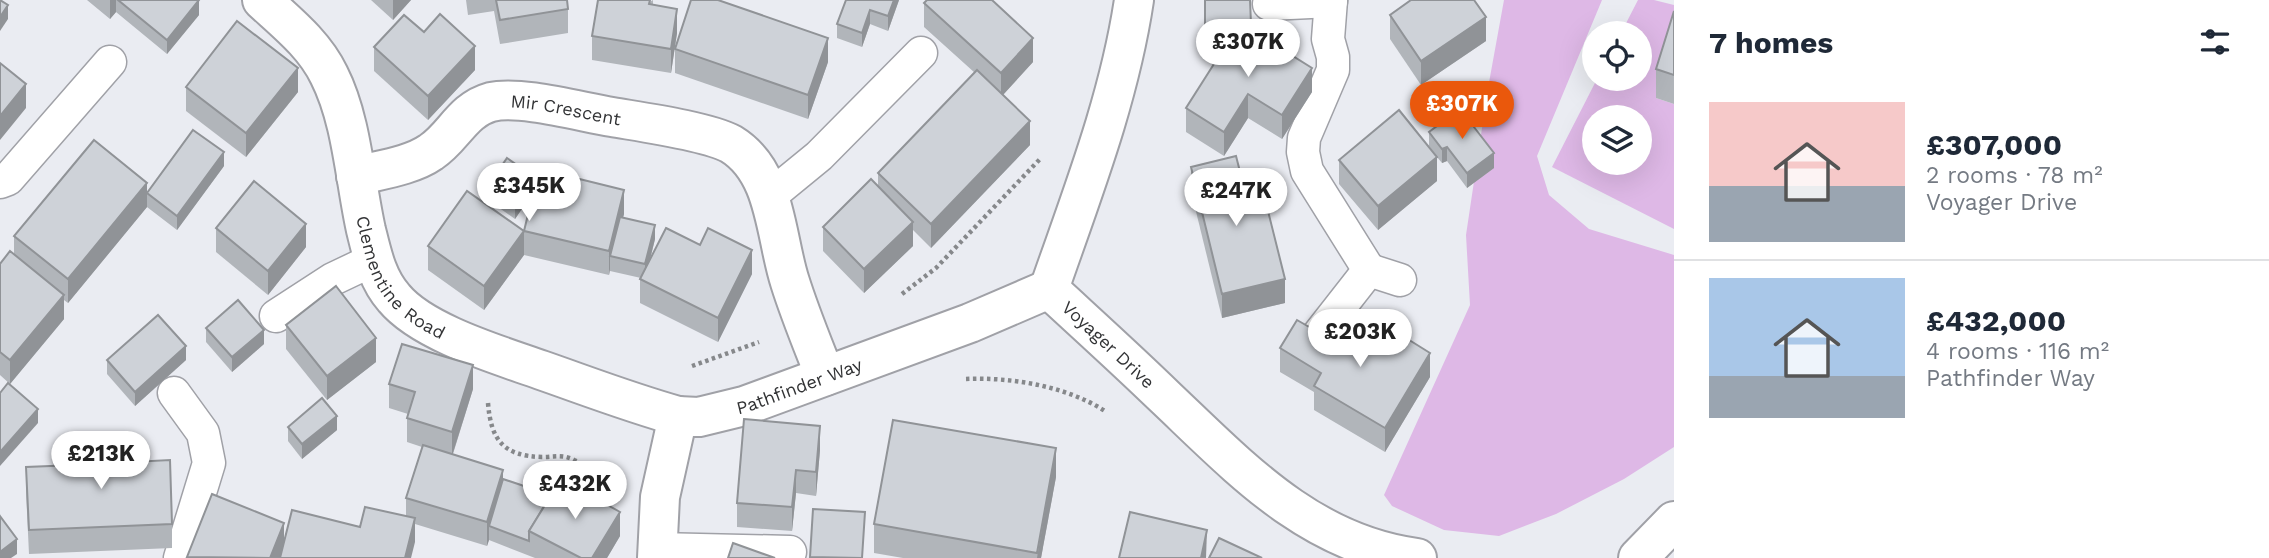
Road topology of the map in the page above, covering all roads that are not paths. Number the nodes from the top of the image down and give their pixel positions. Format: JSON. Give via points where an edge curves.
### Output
{"nodes":[{"id":1,"x":262,"y":0,"type":"edge"},
{"id":2,"x":1134,"y":0,"type":"edge"},
{"id":3,"x":1331,"y":0,"type":"edge"},
{"id":4,"x":1269,"y":4,"type":"dead end"},
{"id":5,"x":921,"y":53,"type":"dead end"},
{"id":6,"x":110,"y":62,"type":"dead end"},
{"id":7,"x":356,"y":176,"type":"junction"},
{"id":8,"x":0,"y":182,"type":"edge"},
{"id":9,"x":769,"y":197,"type":"junction"},
{"id":10,"x":373,"y":260,"type":"junction"},
{"id":11,"x":1369,"y":270,"type":"junction"},
{"id":12,"x":1400,"y":280,"type":"dead end"},
{"id":13,"x":1049,"y":289,"type":"junction"},
{"id":14,"x":276,"y":316,"type":"dead end"},
{"id":15,"x":1315,"y":339,"type":"edge"},
{"id":16,"x":825,"y":376,"type":"junction"},
{"id":17,"x":174,"y":393,"type":"dead end"},
{"id":18,"x":678,"y":416,"type":"junction"},
{"id":19,"x":1674,"y":521,"type":"edge"},
{"id":20,"x":1340,"y":549,"type":"edge"},
{"id":21,"x":790,"y":552,"type":"dead end"},
{"id":22,"x":657,"y":553,"type":"edge"},
{"id":23,"x":180,"y":558,"type":"edge"},
{"id":24,"x":1417,"y":558,"type":"edge"},
{"id":25,"x":1638,"y":558,"type":"edge"}],
"edges":[{"from":1,"to":7,"type":"street","name":"Clementine Road","via":[[308,44],[329,75]]},
{"from":2,"to":13,"type":"street","name":"Voyager Drive","via":[[1110,113]]},
{"from":3,"to":4,"type":"lane"},
{"from":3,"to":11,"type":"lane","via":[[1328,39],[1333,70],[1304,138],[1303,152],[1307,172]]},
{"from":5,"to":9,"type":"lane","via":[[819,156]]},
{"from":6,"to":8,"type":"lane","via":[[8,179]]},
{"from":7,"to":9,"type":"street","name":"Mir Crescent","via":[[430,153],[468,113],[495,101],[509,101],[713,137],[745,155]]},
{"from":7,"to":10,"type":"street","name":"Clementine Road"},
{"from":9,"to":16,"type":"street","name":"Mir Crescent","via":[[789,281]]},
{"from":10,"to":14,"type":"lane","via":[[332,279]]},
{"from":10,"to":18,"type":"street","name":"Clementine Road","via":[[402,307],[432,326]]},
{"from":11,"to":12,"type":"lane"},
{"from":11,"to":15,"type":"lane"},
{"from":13,"to":16,"type":"street","name":"Pathfinder Way"},
{"from":13,"to":20,"type":"street","name":"Voyager Drive","via":[[1234,463]]},
{"from":16,"to":18,"type":"street","name":"Pathfinder Way","via":[[716,414]]},
{"from":17,"to":23,"type":"lane","via":[[202,433],[209,463]]},
{"from":18,"to":22,"type":"street","via":[[660,497]]},
{"from":19,"to":25,"type":"street"},
{"from":20,"to":24,"type":"street","name":"Voyager Drive"},
{"from":21,"to":22,"type":"lane"}]}
